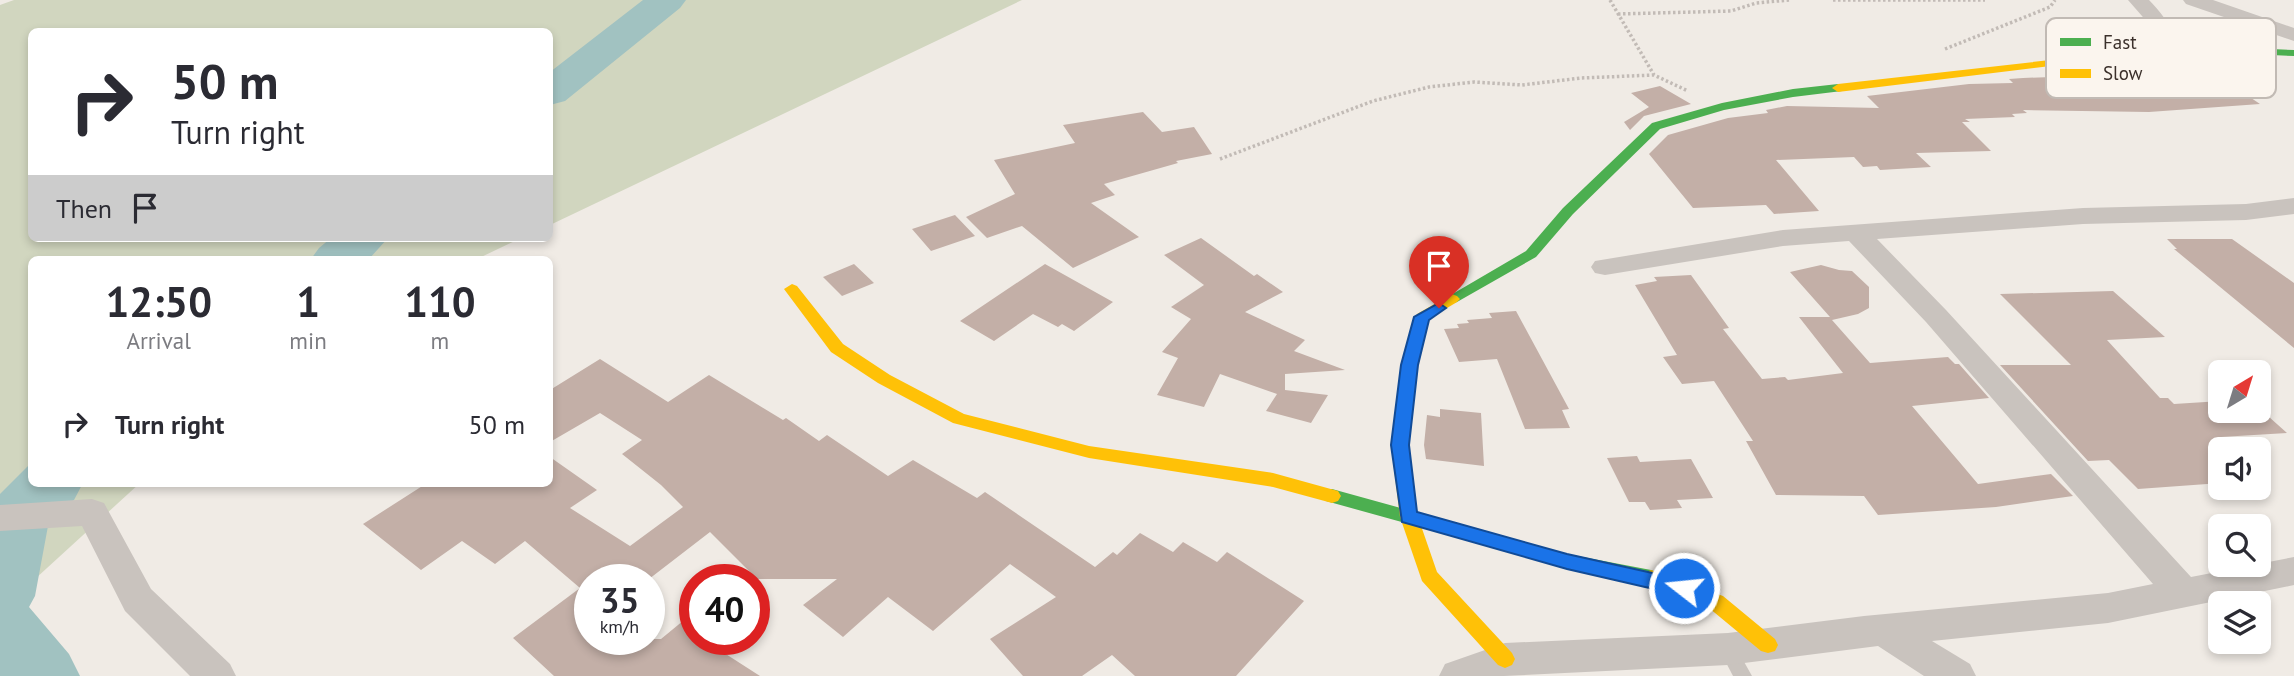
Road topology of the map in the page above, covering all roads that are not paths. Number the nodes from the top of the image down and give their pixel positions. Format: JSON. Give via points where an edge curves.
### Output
{"nodes":[{"id":1,"x":2138,"y":0,"type":"edge"},
{"id":2,"x":2193,"y":0,"type":"edge"},
{"id":3,"x":2154,"y":18,"type":"edge"},
{"id":4,"x":2245,"y":18,"type":"edge"},
{"id":5,"x":2276,"y":29,"type":"edge"},
{"id":6,"x":2294,"y":35,"type":"edge"},
{"id":7,"x":2276,"y":52,"type":"edge"},
{"id":8,"x":2294,"y":53,"type":"edge"},
{"id":9,"x":2046,"y":65,"type":"edge"},
{"id":10,"x":2294,"y":206,"type":"edge"},
{"id":11,"x":1857,"y":233,"type":"junction"},
{"id":12,"x":1605,"y":267,"type":"dead end"},
{"id":13,"x":792,"y":289,"type":"dead end"},
{"id":14,"x":1409,"y":517,"type":"junction"},
{"id":15,"x":0,"y":518,"type":"edge"},
{"id":16,"x":2294,"y":571,"type":"edge"},
{"id":17,"x":2183,"y":593,"type":"junction"},
{"id":18,"x":1886,"y":632,"type":"junction"},
{"id":19,"x":1768,"y":645,"type":"junction"},
{"id":20,"x":1505,"y":659,"type":"junction"},
{"id":21,"x":1736,"y":663,"type":"edge"},
{"id":22,"x":216,"y":676,"type":"edge"},
{"id":23,"x":1459,"y":676,"type":"edge"},
{"id":24,"x":1956,"y":676,"type":"edge"}],
"edges":[{"from":1,"to":3,"type":"street"},
{"from":2,"to":4,"type":"street"},
{"from":5,"to":6,"type":"street"},
{"from":7,"to":8,"type":"street"},
{"from":9,"to":14,"type":"street","via":[[1793,93],[1656,126],[1568,211],[1531,254],[1422,317],[1410,365],[1400,445]]},
{"from":10,"to":11,"type":"street"},
{"from":11,"to":12,"type":"street","via":[[1783,239]]},
{"from":11,"to":17,"type":"street"},
{"from":13,"to":14,"type":"street","via":[[837,348],[959,419],[1089,452],[1273,480]]},
{"from":14,"to":19,"type":"street","via":[[1684,588],[1716,602]]},
{"from":14,"to":20,"type":"street","via":[[1429,576]]},
{"from":15,"to":22,"type":"street","via":[[92,512],[138,600]]},
{"from":16,"to":17,"type":"street"},
{"from":17,"to":18,"type":"street","via":[[2108,608]]},
{"from":18,"to":19,"type":"street"},
{"from":18,"to":24,"type":"street"},
{"from":19,"to":21,"type":"street"},
{"from":20,"to":21,"type":"street"},
{"from":20,"to":23,"type":"street"}]}
